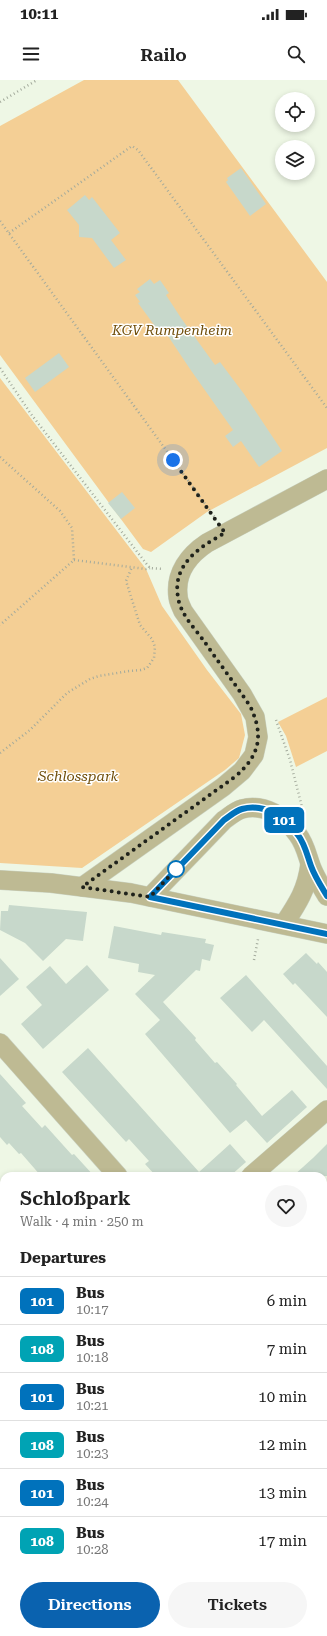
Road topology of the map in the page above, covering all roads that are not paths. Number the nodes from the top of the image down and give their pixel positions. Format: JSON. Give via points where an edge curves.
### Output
{"nodes":[{"id":1,"x":327,"y":479,"type":"edge"},
{"id":2,"x":310,"y":864,"type":"junction"},
{"id":3,"x":0,"y":880,"type":"edge"},
{"id":4,"x":82,"y":887,"type":"junction"},
{"id":5,"x":327,"y":896,"type":"edge"},
{"id":6,"x":150,"y":897,"type":"junction"},
{"id":7,"x":284,"y":924,"type":"junction"},
{"id":8,"x":327,"y":934,"type":"edge"},
{"id":9,"x":0,"y":1043,"type":"edge"},
{"id":10,"x":327,"y":1110,"type":"edge"},
{"id":11,"x":114,"y":1172,"type":"edge"},
{"id":12,"x":256,"y":1172,"type":"edge"}],
"edges":[{"from":1,"to":4,"type":"street","via":[[207,543],[190,556],[178,582],[178,597],[183,611],[242,694],[255,717],[258,730],[257,747],[251,760],[236,776]]},
{"from":2,"to":5,"type":"street"},
{"from":2,"to":6,"type":"street","via":[[300,838],[287,822],[262,809],[246,808],[224,820]]},
{"from":2,"to":7,"type":"street","via":[[305,889]]},
{"from":3,"to":4,"type":"street"},
{"from":4,"to":6,"type":"street"},
{"from":6,"to":7,"type":"street"},
{"from":7,"to":8,"type":"street"},
{"from":9,"to":11,"type":"street"},
{"from":10,"to":12,"type":"street"}]}
